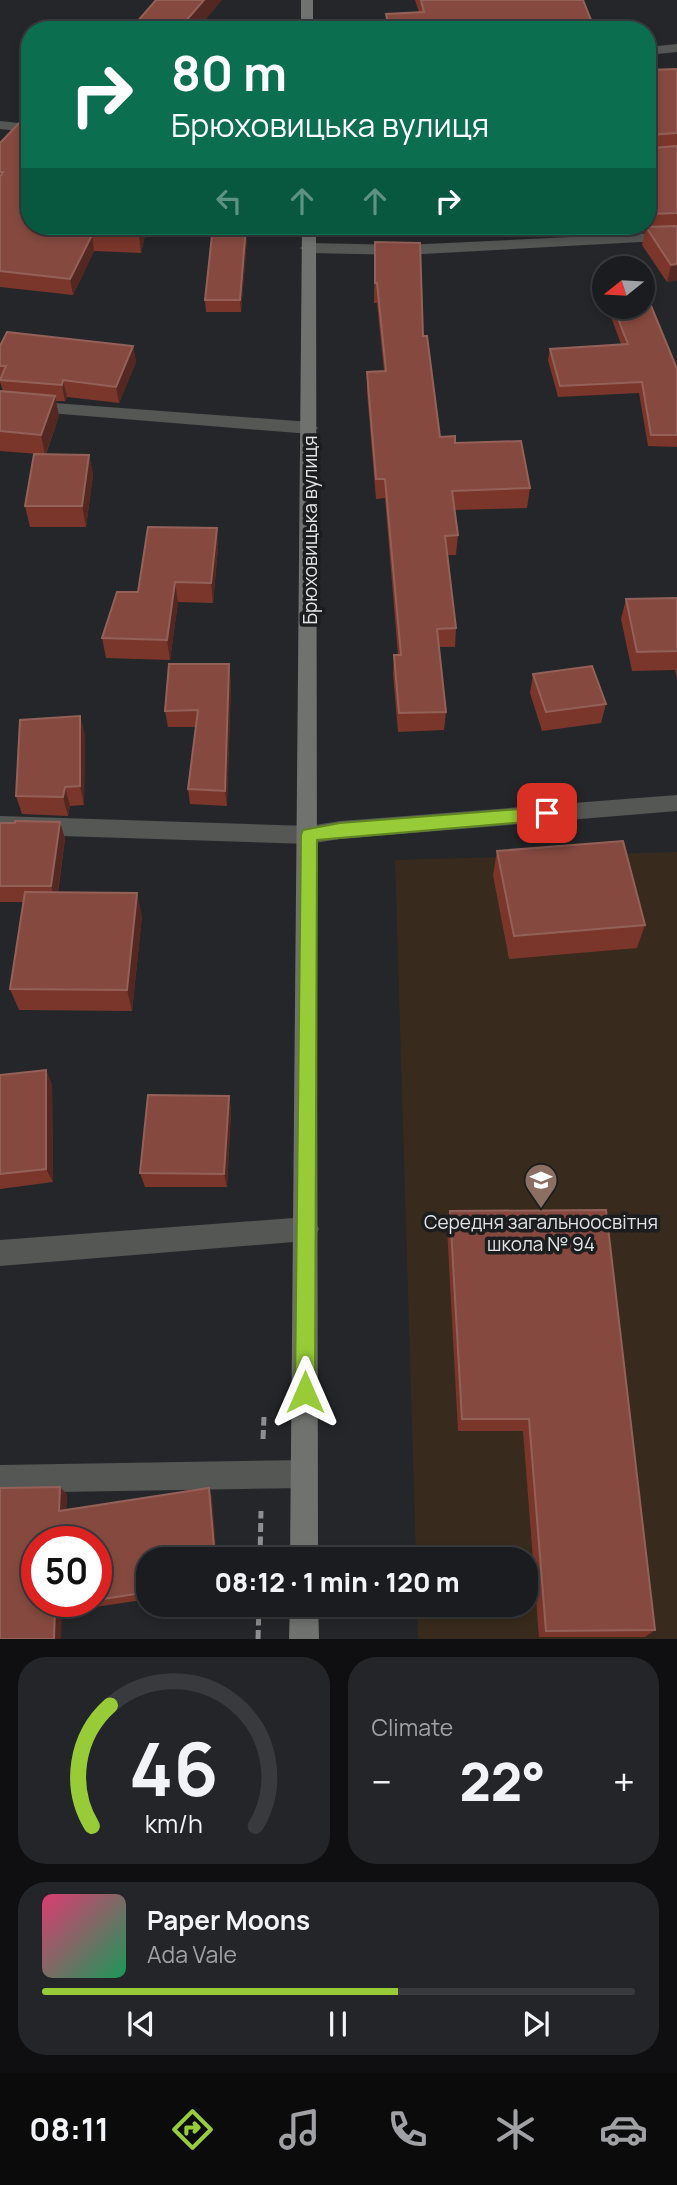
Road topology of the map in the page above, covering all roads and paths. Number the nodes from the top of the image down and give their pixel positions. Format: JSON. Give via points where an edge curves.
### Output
{"nodes":[{"id":1,"x":307,"y":0,"type":"edge"},
{"id":2,"x":307,"y":21,"type":"edge"},
{"id":3,"x":677,"y":48,"type":"edge"},
{"id":4,"x":656,"y":50,"type":"edge"},
{"id":5,"x":0,"y":125,"type":"edge"},
{"id":6,"x":21,"y":127,"type":"edge"},
{"id":7,"x":309,"y":235,"type":"edge"},
{"id":8,"x":677,"y":236,"type":"edge"},
{"id":9,"x":308,"y":248,"type":"junction"},
{"id":10,"x":0,"y":404,"type":"edge"},
{"id":11,"x":310,"y":428,"type":"junction"},
{"id":12,"x":677,"y":803,"type":"edge"},
{"id":13,"x":0,"y":825,"type":"edge"},
{"id":14,"x":309,"y":835,"type":"junction"},
{"id":15,"x":306,"y":1229,"type":"junction"},
{"id":16,"x":0,"y":1253,"type":"edge"},
{"id":17,"x":304,"y":1474,"type":"junction"},
{"id":18,"x":0,"y":1479,"type":"edge"},
{"id":19,"x":304,"y":1547,"type":"edge"},
{"id":20,"x":259,"y":1617,"type":"edge"},
{"id":21,"x":304,"y":1617,"type":"edge"},
{"id":22,"x":258,"y":1639,"type":"edge"},
{"id":23,"x":304,"y":1639,"type":"edge"}],
"edges":[{"from":1,"to":2,"type":"main road"},
{"from":3,"to":4,"type":"street"},
{"from":5,"to":6,"type":"street"},
{"from":7,"to":9,"type":"main road","name":"Брюховицька вулиця"},
{"from":8,"to":9,"type":"street","via":[[405,250]]},
{"from":9,"to":11,"type":"main road","name":"Брюховицька вулиця"},
{"from":10,"to":11,"type":"street"},
{"from":11,"to":14,"type":"main road","name":"Брюховицька вулиця"},
{"from":12,"to":14,"type":"street"},
{"from":13,"to":14,"type":"street"},
{"from":14,"to":15,"type":"main road","name":"Брюховицька вулиця"},
{"from":15,"to":16,"type":"street"},
{"from":15,"to":17,"type":"main road","name":"Брюховицька вулиця"},
{"from":17,"to":18,"type":"street"},
{"from":17,"to":19,"type":"main road","name":"Брюховицька вулиця"},
{"from":20,"to":22,"type":"path"},
{"from":21,"to":23,"type":"main road"}]}
